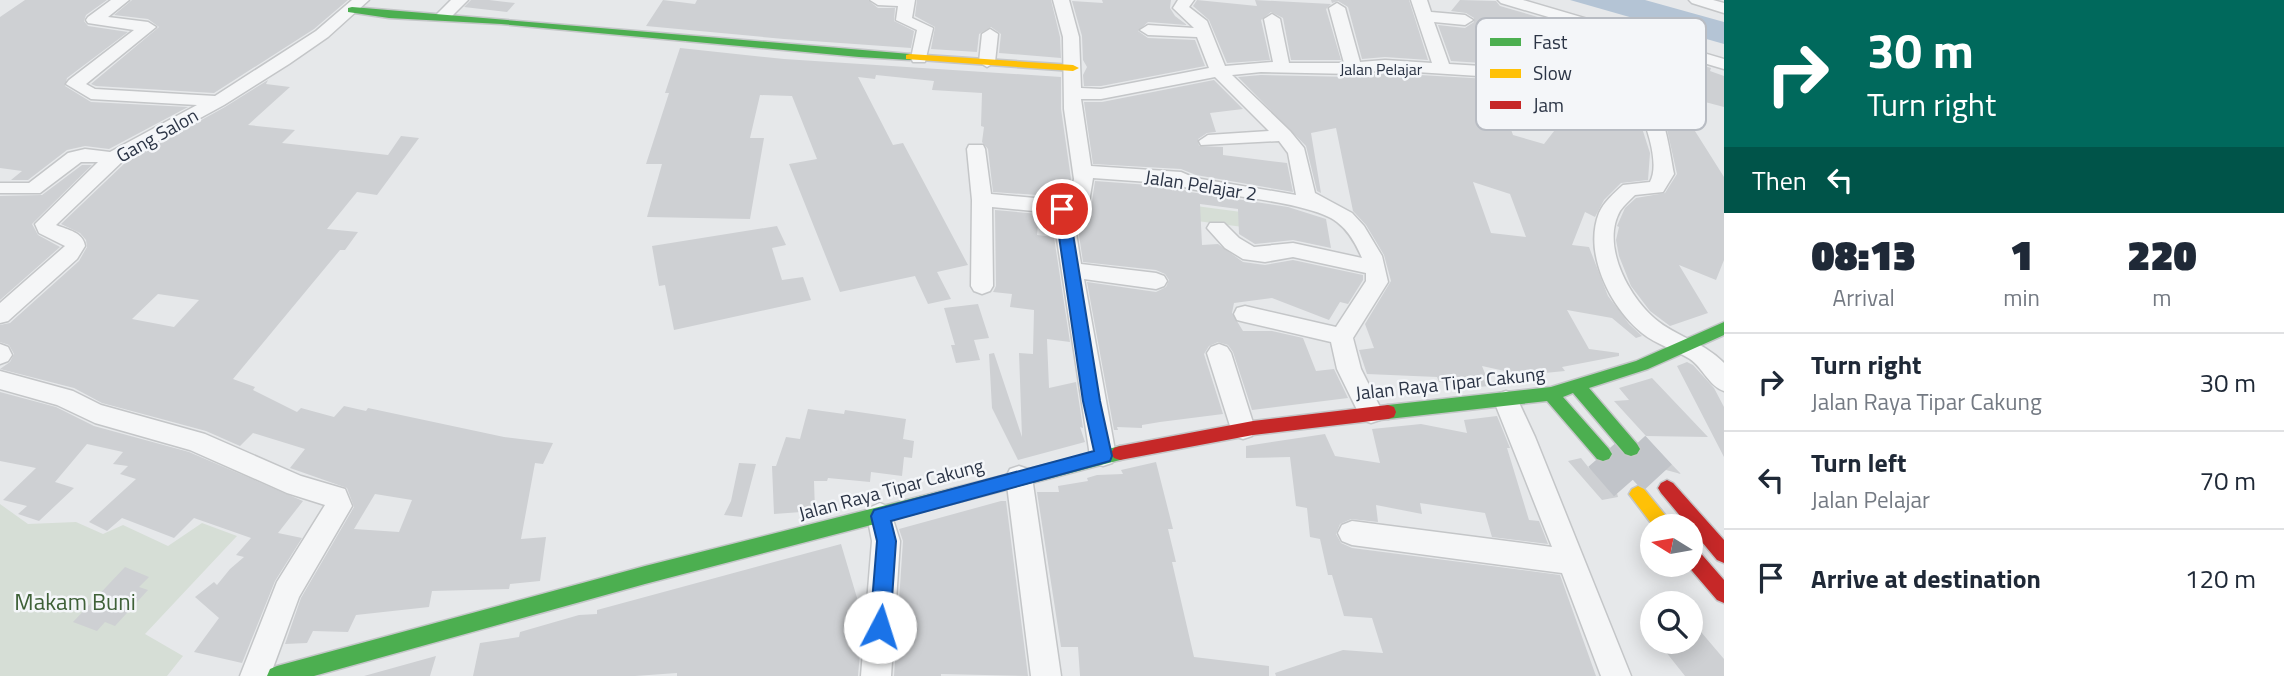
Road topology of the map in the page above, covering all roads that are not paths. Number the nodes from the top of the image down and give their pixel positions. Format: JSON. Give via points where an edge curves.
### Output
{"nodes":[{"id":1,"x":121,"y":0,"type":"edge"},
{"id":2,"x":460,"y":0,"type":"edge"},
{"id":3,"x":878,"y":0,"type":"edge"},
{"id":4,"x":1061,"y":0,"type":"edge"},
{"id":5,"x":1186,"y":0,"type":"edge"},
{"id":6,"x":1506,"y":0,"type":"edge"},
{"id":7,"x":1698,"y":0,"type":"edge"},
{"id":8,"x":907,"y":1,"type":"edge"},
{"id":9,"x":1417,"y":4,"type":"edge"},
{"id":10,"x":357,"y":5,"type":"edge"},
{"id":11,"x":1338,"y":8,"type":"dead end"},
{"id":12,"x":1724,"y":8,"type":"edge"},
{"id":13,"x":443,"y":16,"type":"junction"},
{"id":14,"x":1567,"y":18,"type":"edge"},
{"id":15,"x":1272,"y":19,"type":"dead end"},
{"id":16,"x":1465,"y":20,"type":"dead end"},
{"id":17,"x":1148,"y":30,"type":"dead end"},
{"id":18,"x":1204,"y":33,"type":"junction"},
{"id":19,"x":990,"y":34,"type":"dead end"},
{"id":20,"x":919,"y":58,"type":"junction"},
{"id":21,"x":1706,"y":59,"type":"edge"},
{"id":22,"x":987,"y":62,"type":"junction"},
{"id":23,"x":1724,"y":64,"type":"edge"},
{"id":24,"x":1282,"y":67,"type":"junction"},
{"id":25,"x":1073,"y":68,"type":"junction"},
{"id":26,"x":1354,"y":68,"type":"junction"},
{"id":27,"x":1442,"y":69,"type":"junction"},
{"id":28,"x":1476,"y":71,"type":"edge"},
{"id":29,"x":1219,"y":72,"type":"junction"},
{"id":30,"x":1073,"y":93,"type":"junction"},
{"id":31,"x":218,"y":100,"type":"junction"},
{"id":32,"x":1657,"y":130,"type":"edge"},
{"id":33,"x":1284,"y":135,"type":"junction"},
{"id":34,"x":1208,"y":141,"type":"dead end"},
{"id":35,"x":976,"y":149,"type":"dead end"},
{"id":36,"x":114,"y":158,"type":"junction"},
{"id":37,"x":1082,"y":171,"type":"junction"},
{"id":38,"x":6,"y":188,"type":"dead end"},
{"id":39,"x":982,"y":200,"type":"junction"},
{"id":40,"x":1320,"y":205,"type":"junction"},
{"id":41,"x":1062,"y":209,"type":"junction"},
{"id":42,"x":1217,"y":228,"type":"dead end"},
{"id":43,"x":1375,"y":268,"type":"junction"},
{"id":44,"x":1072,"y":270,"type":"junction"},
{"id":45,"x":1156,"y":281,"type":"dead end"},
{"id":46,"x":982,"y":286,"type":"dead end"},
{"id":47,"x":1245,"y":314,"type":"dead end"},
{"id":48,"x":0,"y":315,"type":"edge"},
{"id":49,"x":1724,"y":328,"type":"edge"},
{"id":50,"x":1341,"y":337,"type":"junction"},
{"id":51,"x":1685,"y":346,"type":"junction"},
{"id":52,"x":1219,"y":354,"type":"dead end"},
{"id":53,"x":0,"y":380,"type":"edge"},
{"id":54,"x":1724,"y":382,"type":"edge"},
{"id":55,"x":1577,"y":386,"type":"junction"},
{"id":56,"x":1551,"y":394,"type":"junction"},
{"id":57,"x":1506,"y":401,"type":"junction"},
{"id":58,"x":1371,"y":413,"type":"junction"},
{"id":59,"x":1243,"y":429,"type":"junction"},
{"id":60,"x":1631,"y":449,"type":"tunnel mouth"},
{"id":61,"x":1603,"y":454,"type":"tunnel mouth"},
{"id":62,"x":1103,"y":456,"type":"junction"},
{"id":63,"x":1019,"y":477,"type":"junction"},
{"id":64,"x":1667,"y":488,"type":"tunnel mouth"},
{"id":65,"x":1637,"y":494,"type":"tunnel mouth"},
{"id":66,"x":1655,"y":514,"type":"edge"},
{"id":67,"x":880,"y":516,"type":"junction"},
{"id":68,"x":1352,"y":533,"type":"dead end"},
{"id":69,"x":1724,"y":554,"type":"edge"},
{"id":70,"x":1572,"y":562,"type":"junction"},
{"id":71,"x":1703,"y":570,"type":"edge"},
{"id":72,"x":1724,"y":594,"type":"edge"},
{"id":73,"x":255,"y":676,"type":"edge"},
{"id":74,"x":277,"y":676,"type":"edge"},
{"id":75,"x":876,"y":676,"type":"edge"},
{"id":76,"x":1046,"y":676,"type":"edge"},
{"id":77,"x":1616,"y":676,"type":"edge"}],
"edges":[{"from":1,"to":31,"type":"street","via":[[94,20],[148,27],[75,84],[91,94]]},
{"from":2,"to":13,"type":"street"},
{"from":3,"to":8,"type":"street"},
{"from":4,"to":25,"type":"street"},
{"from":5,"to":18,"type":"street","via":[[1181,8],[1199,21]]},
{"from":6,"to":14,"type":"street"},
{"from":7,"to":12,"type":"street"},
{"from":8,"to":20,"type":"street","via":[[904,20],[925,28]]},
{"from":9,"to":16,"type":"street"},
{"from":9,"to":27,"type":"street"},
{"from":10,"to":13,"type":"street","via":[[395,17]]},
{"from":10,"to":31,"type":"street","name":"Gang Salon","via":[[322,34]]},
{"from":11,"to":26,"type":"street"},
{"from":13,"to":20,"type":"street"},
{"from":15,"to":24,"type":"street"},
{"from":17,"to":18,"type":"street"},
{"from":18,"to":29,"type":"street"},
{"from":19,"to":22,"type":"street"},
{"from":20,"to":22,"type":"street"},
{"from":21,"to":23,"type":"street"},
{"from":22,"to":25,"type":"street"},
{"from":24,"to":26,"type":"street","name":"Jalan Pelajar"},
{"from":24,"to":29,"type":"street","name":"Jalan Pelajar"},
{"from":25,"to":30,"type":"street"},
{"from":26,"to":27,"type":"street","name":"Jalan Pelajar"},
{"from":27,"to":28,"type":"street","name":"Jalan Pelajar"},
{"from":29,"to":30,"type":"street","name":"Jalan Pelajar","via":[[1101,94]]},
{"from":29,"to":33,"type":"street"},
{"from":30,"to":37,"type":"street"},
{"from":31,"to":36,"type":"street","name":"Gang Salon"},
{"from":32,"to":51,"type":"street","via":[[1664,174],[1656,188],[1630,189],[1609,212],[1603,241],[1605,256],[1636,314],[1654,331]]},
{"from":33,"to":34,"type":"street"},
{"from":33,"to":40,"type":"street","via":[[1297,152],[1306,195]]},
{"from":35,"to":39,"type":"street"},
{"from":36,"to":38,"type":"street","via":[[75,157],[33,189]]},
{"from":36,"to":48,"type":"street","name":"Gang Salon","via":[[45,224],[74,240],[70,254]]},
{"from":37,"to":40,"type":"street","name":"Jalan Pelajar 2","via":[[1181,178]]},
{"from":37,"to":41,"type":"street","via":[[1079,202]]},
{"from":39,"to":41,"type":"street"},
{"from":39,"to":46,"type":"street"},
{"from":40,"to":43,"type":"street","via":[[1350,223]]},
{"from":41,"to":44,"type":"street"},
{"from":42,"to":43,"type":"street","via":[[1240,250],[1264,256],[1293,250]]},
{"from":43,"to":50,"type":"street","via":[[1377,282]]},
{"from":44,"to":45,"type":"street"},
{"from":44,"to":62,"type":"street"},
{"from":47,"to":50,"type":"street"},
{"from":49,"to":51,"type":"street","name":"Jalan Raya Tipar Cakung"},
{"from":50,"to":58,"type":"street","via":[[1349,369]]},
{"from":51,"to":54,"type":"street","via":[[1706,356]]},
{"from":51,"to":55,"type":"street","name":"Jalan Raya Tipar Cakung"},
{"from":52,"to":59,"type":"street"},
{"from":53,"to":73,"type":"street","via":[[64,398],[95,414],[196,441],[296,485],[336,497],[339,506],[285,595]]},
{"from":55,"to":56,"type":"street","name":"Jalan Raya Tipar Cakung"},
{"from":55,"to":60,"type":"street"},
{"from":56,"to":57,"type":"street","name":"Jalan Raya Tipar Cakung"},
{"from":56,"to":61,"type":"street"},
{"from":57,"to":58,"type":"street","name":"Jalan Raya Tipar Cakung"},
{"from":57,"to":70,"type":"street"},
{"from":58,"to":59,"type":"street","name":"Jalan Raya Tipar Cakung"},
{"from":59,"to":62,"type":"street","name":"Jalan Raya Tipar Cakung"},
{"from":62,"to":63,"type":"street","name":"Jalan Raya Tipar Cakung"},
{"from":63,"to":67,"type":"street","name":"Jalan Raya Tipar Cakung"},
{"from":63,"to":76,"type":"street"},
{"from":64,"to":69,"type":"street"},
{"from":65,"to":66,"type":"street"},
{"from":67,"to":74,"type":"street","name":"Jalan Raya Tipar Cakung"},
{"from":67,"to":75,"type":"street","via":[[886,541]]},
{"from":68,"to":70,"type":"street"},
{"from":70,"to":77,"type":"street"},
{"from":71,"to":72,"type":"street"}]}
